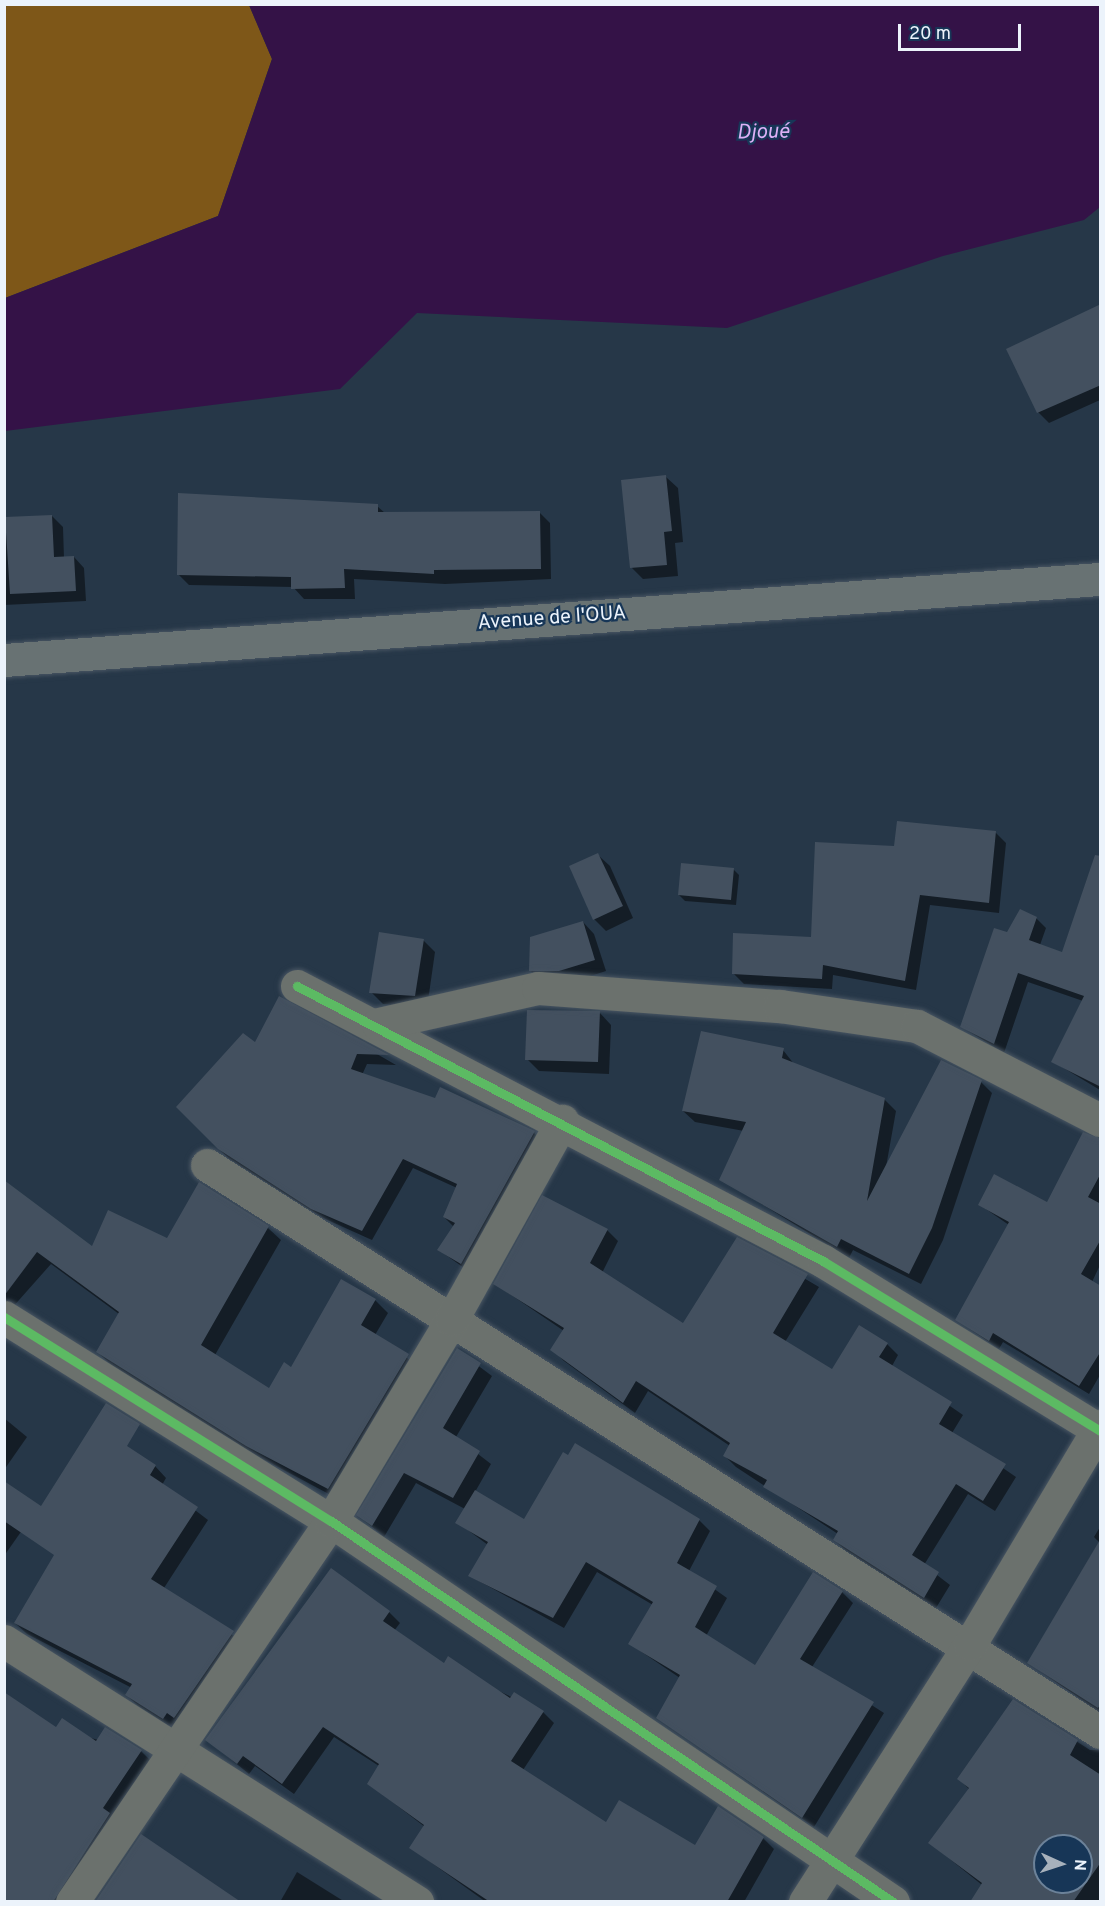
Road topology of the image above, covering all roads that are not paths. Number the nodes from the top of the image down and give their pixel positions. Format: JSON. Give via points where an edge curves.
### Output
{"nodes":[{"id":1,"x":1101,"y":579,"type":"edge"},
{"id":2,"x":4,"y":660,"type":"edge"},
{"id":3,"x":297,"y":986,"type":"dead end"},
{"id":4,"x":378,"y":1024,"type":"junction"},
{"id":5,"x":1101,"y":1120,"type":"edge"},
{"id":6,"x":562,"y":1121,"type":"junction"},
{"id":7,"x":207,"y":1165,"type":"dead end"},
{"id":8,"x":4,"y":1317,"type":"edge"},
{"id":9,"x":452,"y":1319,"type":"junction"},
{"id":10,"x":1100,"y":1429,"type":"edge"},
{"id":11,"x":331,"y":1521,"type":"junction"},
{"id":12,"x":4,"y":1641,"type":"edge"},
{"id":13,"x":970,"y":1644,"type":"junction"},
{"id":14,"x":1101,"y":1732,"type":"edge"},
{"id":15,"x":174,"y":1746,"type":"junction"},
{"id":16,"x":833,"y":1861,"type":"junction"},
{"id":17,"x":72,"y":1902,"type":"edge"},
{"id":18,"x":417,"y":1902,"type":"edge"},
{"id":19,"x":806,"y":1902,"type":"edge"},
{"id":20,"x":892,"y":1902,"type":"edge"}],
"edges":[{"from":1,"to":2,"type":"main road","name":"Avenue de l'OUA"},
{"from":3,"to":4,"type":"street"},
{"from":4,"to":5,"type":"street","via":[[538,988],[780,1006],[917,1026]]},
{"from":4,"to":6,"type":"street"},
{"from":6,"to":9,"type":"street"},
{"from":6,"to":10,"type":"street","via":[[823,1261]]},
{"from":7,"to":9,"type":"street"},
{"from":8,"to":11,"type":"street"},
{"from":9,"to":11,"type":"street"},
{"from":9,"to":13,"type":"street"},
{"from":10,"to":13,"type":"street"},
{"from":11,"to":15,"type":"street"},
{"from":11,"to":16,"type":"street"},
{"from":12,"to":15,"type":"street"},
{"from":13,"to":14,"type":"street"},
{"from":13,"to":16,"type":"street"},
{"from":15,"to":17,"type":"street"},
{"from":15,"to":18,"type":"street"},
{"from":16,"to":19,"type":"street"},
{"from":16,"to":20,"type":"street"}]}
